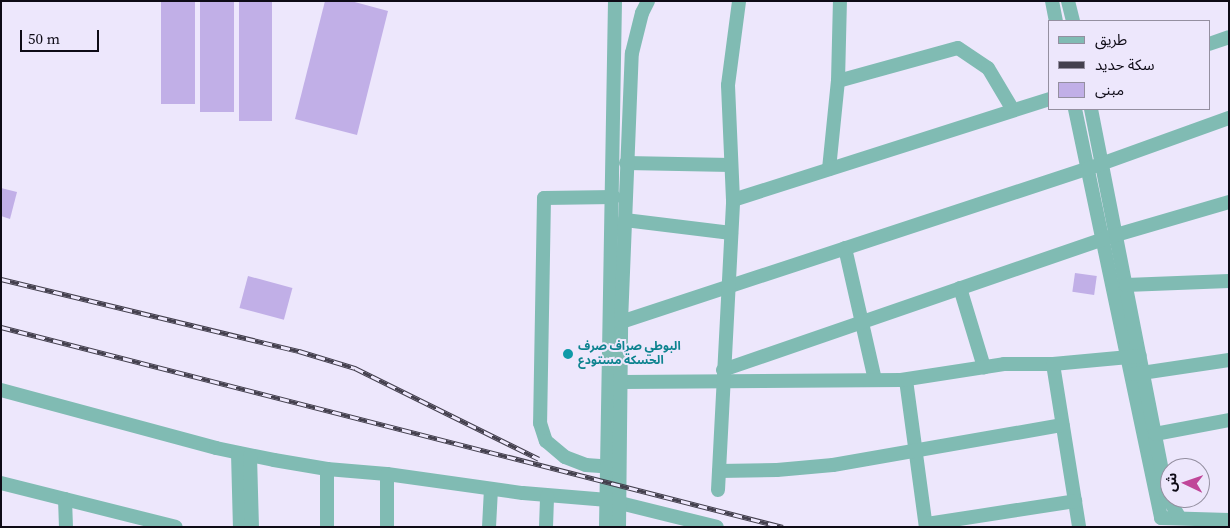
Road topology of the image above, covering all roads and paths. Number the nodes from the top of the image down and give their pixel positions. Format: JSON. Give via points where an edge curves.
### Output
{"nodes":[{"id":1,"x":615,"y":1,"type":"edge"},
{"id":2,"x":648,"y":1,"type":"edge"},
{"id":3,"x":739,"y":1,"type":"edge"},
{"id":4,"x":840,"y":1,"type":"edge"},
{"id":5,"x":1052,"y":1,"type":"edge"},
{"id":6,"x":1068,"y":1,"type":"edge"},
{"id":7,"x":1056,"y":20,"type":"edge"},
{"id":8,"x":1073,"y":20,"type":"edge"},
{"id":9,"x":1229,"y":37,"type":"edge"},
{"id":10,"x":1210,"y":44,"type":"edge"},
{"id":11,"x":838,"y":81,"type":"junction"},
{"id":12,"x":1048,"y":99,"type":"edge"},
{"id":13,"x":1013,"y":110,"type":"junction"},
{"id":14,"x":1074,"y":110,"type":"edge"},
{"id":15,"x":1091,"y":110,"type":"edge"},
{"id":16,"x":1229,"y":118,"type":"edge"},
{"id":17,"x":626,"y":163,"type":"junction"},
{"id":18,"x":1101,"y":163,"type":"junction"},
{"id":19,"x":731,"y":165,"type":"junction"},
{"id":20,"x":829,"y":169,"type":"junction"},
{"id":21,"x":1087,"y":169,"type":"junction"},
{"id":22,"x":614,"y":198,"type":"junction"},
{"id":23,"x":733,"y":200,"type":"junction"},
{"id":24,"x":1229,"y":202,"type":"edge"},
{"id":25,"x":625,"y":220,"type":"junction"},
{"id":26,"x":731,"y":233,"type":"junction"},
{"id":27,"x":1116,"y":235,"type":"junction"},
{"id":28,"x":1103,"y":241,"type":"junction"},
{"id":29,"x":845,"y":248,"type":"junction"},
{"id":30,"x":1229,"y":281,"type":"edge"},
{"id":31,"x":1126,"y":285,"type":"junction"},
{"id":32,"x":728,"y":287,"type":"junction"},
{"id":33,"x":960,"y":288,"type":"junction"},
{"id":34,"x":621,"y":322,"type":"junction"},
{"id":35,"x":861,"y":322,"type":"junction"},
{"id":36,"x":1134,"y":357,"type":"junction"},
{"id":37,"x":1229,"y":360,"type":"edge"},
{"id":38,"x":1053,"y":364,"type":"junction"},
{"id":39,"x":984,"y":367,"type":"junction"},
{"id":40,"x":1137,"y":373,"type":"junction"},
{"id":41,"x":723,"y":375,"type":"junction"},
{"id":42,"x":875,"y":380,"type":"junction"},
{"id":43,"x":906,"y":380,"type":"junction"},
{"id":44,"x":622,"y":382,"type":"junction"},
{"id":45,"x":1,"y":390,"type":"edge"},
{"id":46,"x":1229,"y":420,"type":"edge"},
{"id":47,"x":1063,"y":425,"type":"junction"},
{"id":48,"x":1155,"y":434,"type":"junction"},
{"id":49,"x":918,"y":450,"type":"junction"},
{"id":50,"x":244,"y":454,"type":"junction"},
{"id":51,"x":615,"y":467,"type":"junction"},
{"id":52,"x":327,"y":469,"type":"junction"},
{"id":53,"x":719,"y":471,"type":"junction"},
{"id":54,"x":386,"y":474,"type":"junction"},
{"id":55,"x":1,"y":483,"type":"edge"},
{"id":56,"x":491,"y":490,"type":"junction"},
{"id":57,"x":718,"y":490,"type":"dead end"},
{"id":58,"x":546,"y":496,"type":"junction"},
{"id":59,"x":65,"y":499,"type":"junction"},
{"id":60,"x":614,"y":501,"type":"junction"},
{"id":61,"x":1075,"y":501,"type":"junction"},
{"id":62,"x":1179,"y":517,"type":"junction"},
{"id":63,"x":1229,"y":520,"type":"edge"},
{"id":64,"x":150,"y":524,"type":"edge"},
{"id":65,"x":927,"y":525,"type":"edge"},
{"id":66,"x":66,"y":527,"type":"edge"},
{"id":67,"x":176,"y":527,"type":"edge"},
{"id":68,"x":240,"y":527,"type":"edge"},
{"id":69,"x":252,"y":527,"type":"edge"},
{"id":70,"x":327,"y":527,"type":"edge"},
{"id":71,"x":387,"y":527,"type":"edge"},
{"id":72,"x":488,"y":527,"type":"edge"},
{"id":73,"x":546,"y":527,"type":"edge"},
{"id":74,"x":606,"y":527,"type":"edge"},
{"id":75,"x":619,"y":527,"type":"edge"},
{"id":76,"x":717,"y":527,"type":"edge"},
{"id":77,"x":1079,"y":527,"type":"edge"}],
"edges":[{"from":1,"to":22,"type":"street"},
{"from":2,"to":17,"type":"street","via":[[632,53]]},
{"from":3,"to":19,"type":"street","via":[[728,85]]},
{"from":4,"to":11,"type":"street"},
{"from":5,"to":7,"type":"street"},
{"from":6,"to":8,"type":"street"},
{"from":9,"to":10,"type":"street"},
{"from":11,"to":13,"type":"street","via":[[958,48],[988,68]]},
{"from":11,"to":20,"type":"street"},
{"from":12,"to":13,"type":"street"},
{"from":13,"to":20,"type":"street"},
{"from":14,"to":21,"type":"street"},
{"from":15,"to":18,"type":"street"},
{"from":16,"to":18,"type":"street"},
{"from":17,"to":19,"type":"street"},
{"from":17,"to":25,"type":"street"},
{"from":18,"to":21,"type":"street"},
{"from":18,"to":27,"type":"street"},
{"from":19,"to":23,"type":"street"},
{"from":20,"to":23,"type":"street"},
{"from":21,"to":28,"type":"street"},
{"from":21,"to":29,"type":"street"},
{"from":22,"to":51,"type":"street"},
{"from":22,"to":51,"type":"street","via":[[544,198],[540,423],[546,441],[565,457],[586,465]]},
{"from":23,"to":26,"type":"street"},
{"from":24,"to":27,"type":"street"},
{"from":25,"to":26,"type":"street"},
{"from":25,"to":34,"type":"street"},
{"from":26,"to":32,"type":"street"},
{"from":27,"to":28,"type":"street"},
{"from":27,"to":31,"type":"street"},
{"from":28,"to":33,"type":"street"},
{"from":28,"to":36,"type":"street"},
{"from":29,"to":32,"type":"street"},
{"from":29,"to":35,"type":"street"},
{"from":30,"to":31,"type":"street"},
{"from":31,"to":36,"type":"street"},
{"from":32,"to":34,"type":"street"},
{"from":32,"to":41,"type":"street"},
{"from":33,"to":35,"type":"street"},
{"from":33,"to":39,"type":"street"},
{"from":34,"to":44,"type":"street"},
{"from":35,"to":41,"type":"street"},
{"from":35,"to":42,"type":"street"},
{"from":36,"to":38,"type":"street"},
{"from":36,"to":40,"type":"street"},
{"from":37,"to":40,"type":"street"},
{"from":38,"to":39,"type":"street"},
{"from":38,"to":47,"type":"street"},
{"from":39,"to":43,"type":"street"},
{"from":40,"to":48,"type":"street"},
{"from":40,"to":62,"type":"street","via":[[1161,518]]},
{"from":41,"to":42,"type":"street"},
{"from":41,"to":44,"type":"street"},
{"from":41,"to":53,"type":"street"},
{"from":42,"to":43,"type":"street"},
{"from":43,"to":49,"type":"street"},
{"from":44,"to":51,"type":"street"},
{"from":45,"to":50,"type":"street"},
{"from":46,"to":48,"type":"street"},
{"from":47,"to":49,"type":"street"},
{"from":47,"to":61,"type":"street"},
{"from":48,"to":62,"type":"street","via":[[1167,496]]},
{"from":49,"to":53,"type":"street","via":[[833,465]]},
{"from":49,"to":65,"type":"street"},
{"from":50,"to":52,"type":"street"},
{"from":50,"to":68,"type":"street"},
{"from":50,"to":69,"type":"street"},
{"from":51,"to":60,"type":"street"},
{"from":52,"to":54,"type":"street"},
{"from":52,"to":70,"type":"street"},
{"from":53,"to":57,"type":"street"},
{"from":54,"to":56,"type":"street"},
{"from":54,"to":71,"type":"street"},
{"from":55,"to":59,"type":"street"},
{"from":56,"to":58,"type":"street"},
{"from":56,"to":72,"type":"street"},
{"from":58,"to":60,"type":"street"},
{"from":58,"to":73,"type":"street"},
{"from":59,"to":64,"type":"street"},
{"from":59,"to":66,"type":"street"},
{"from":60,"to":74,"type":"street"},
{"from":60,"to":75,"type":"street"},
{"from":60,"to":76,"type":"street"},
{"from":61,"to":65,"type":"street"},
{"from":61,"to":77,"type":"street"},
{"from":62,"to":63,"type":"street"},
{"from":64,"to":67,"type":"street"}]}
